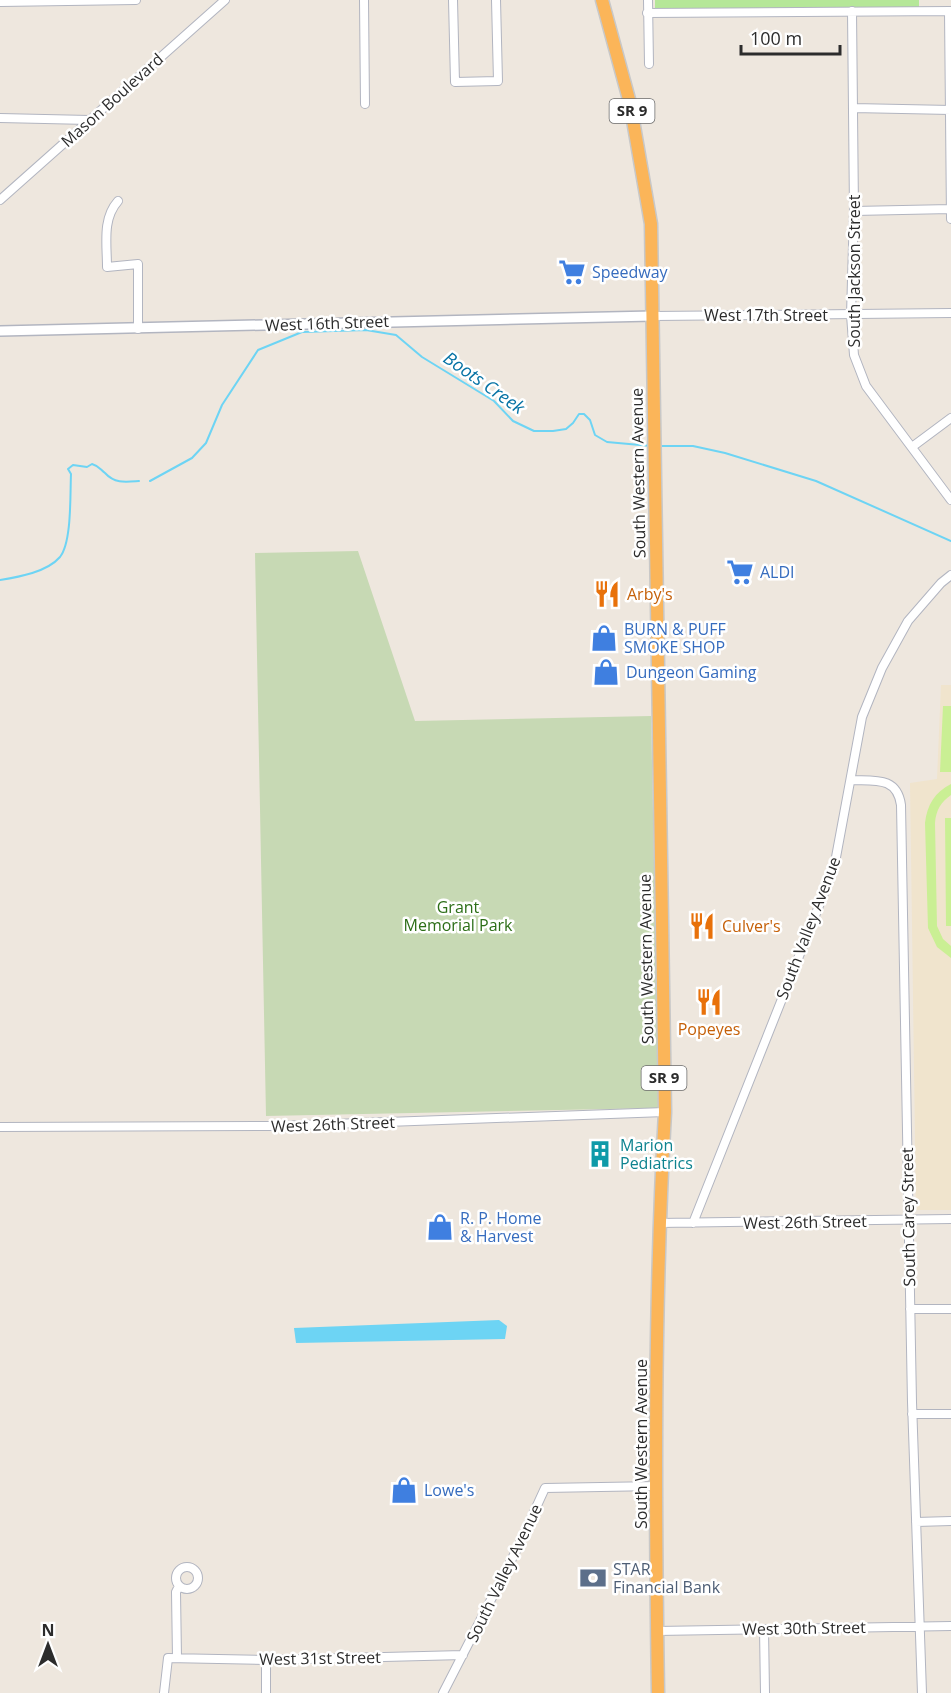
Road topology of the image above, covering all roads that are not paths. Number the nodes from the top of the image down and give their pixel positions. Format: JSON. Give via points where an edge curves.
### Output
{"nodes":[{"id":1,"x":136,"y":0,"type":"edge"},
{"id":2,"x":225,"y":0,"type":"edge"},
{"id":3,"x":364,"y":0,"type":"edge"},
{"id":4,"x":453,"y":0,"type":"edge"},
{"id":5,"x":496,"y":0,"type":"edge"},
{"id":6,"x":602,"y":0,"type":"edge"},
{"id":7,"x":648,"y":0,"type":"edge"},
{"id":8,"x":26,"y":1,"type":"edge"},
{"id":9,"x":80,"y":1,"type":"edge"},
{"id":10,"x":0,"y":2,"type":"edge"},
{"id":11,"x":852,"y":11,"type":"junction"},
{"id":12,"x":950,"y":11,"type":"edge"},
{"id":13,"x":647,"y":12,"type":"junction"},
{"id":14,"x":649,"y":64,"type":"dead end"},
{"id":15,"x":365,"y":104,"type":"dead end"},
{"id":16,"x":853,"y":108,"type":"junction"},
{"id":17,"x":950,"y":110,"type":"edge"},
{"id":18,"x":0,"y":118,"type":"edge"},
{"id":19,"x":89,"y":120,"type":"junction"},
{"id":20,"x":0,"y":200,"type":"edge"},
{"id":21,"x":118,"y":201,"type":"dead end"},
{"id":22,"x":951,"y":209,"type":"edge"},
{"id":23,"x":854,"y":211,"type":"junction"},
{"id":24,"x":951,"y":219,"type":"edge"},
{"id":25,"x":951,"y":313,"type":"edge"},
{"id":26,"x":851,"y":315,"type":"junction"},
{"id":27,"x":653,"y":316,"type":"junction"},
{"id":28,"x":138,"y":329,"type":"junction"},
{"id":29,"x":0,"y":331,"type":"edge"},
{"id":30,"x":951,"y":418,"type":"edge"},
{"id":31,"x":912,"y":447,"type":"junction"},
{"id":32,"x":951,"y":500,"type":"edge"},
{"id":33,"x":951,"y":575,"type":"edge"},
{"id":34,"x":851,"y":780,"type":"junction"},
{"id":35,"x":665,"y":1112,"type":"junction"},
{"id":36,"x":0,"y":1127,"type":"edge"},
{"id":37,"x":951,"y":1219,"type":"edge"},
{"id":38,"x":908,"y":1220,"type":"junction"},
{"id":39,"x":659,"y":1223,"type":"junction"},
{"id":40,"x":693,"y":1223,"type":"junction"},
{"id":41,"x":910,"y":1309,"type":"junction"},
{"id":42,"x":951,"y":1309,"type":"edge"},
{"id":43,"x":912,"y":1414,"type":"junction"},
{"id":44,"x":951,"y":1414,"type":"edge"},
{"id":45,"x":657,"y":1486,"type":"junction"},
{"id":46,"x":951,"y":1521,"type":"edge"},
{"id":47,"x":916,"y":1522,"type":"junction"},
{"id":48,"x":180,"y":1586,"type":"dead end"},
{"id":49,"x":951,"y":1626,"type":"edge"},
{"id":50,"x":919,"y":1627,"type":"junction"},
{"id":51,"x":764,"y":1629,"type":"junction"},
{"id":52,"x":657,"y":1631,"type":"junction"},
{"id":53,"x":463,"y":1655,"type":"junction"},
{"id":54,"x":177,"y":1658,"type":"junction"},
{"id":55,"x":266,"y":1660,"type":"junction"},
{"id":56,"x":164,"y":1693,"type":"edge"},
{"id":57,"x":266,"y":1693,"type":"edge"},
{"id":58,"x":443,"y":1693,"type":"edge"},
{"id":59,"x":658,"y":1693,"type":"edge"},
{"id":60,"x":765,"y":1693,"type":"edge"},
{"id":61,"x":922,"y":1693,"type":"edge"}],
"edges":[{"from":1,"to":9,"type":"street"},
{"from":2,"to":19,"type":"street","name":"Mason Boulevard"},
{"from":3,"to":15,"type":"street"},
{"from":4,"to":5,"type":"street","via":[[455,82],[498,81]]},
{"from":6,"to":27,"type":"highway","name":"South Western Avenue","number":"SR 9","via":[[630,102],[651,224]]},
{"from":7,"to":13,"type":"street"},
{"from":8,"to":9,"type":"street"},
{"from":8,"to":10,"type":"street"},
{"from":11,"to":12,"type":"street"},
{"from":11,"to":13,"type":"street"},
{"from":11,"to":16,"type":"street","name":"South Jackson Street"},
{"from":12,"to":17,"type":"street"},
{"from":13,"to":14,"type":"street"},
{"from":16,"to":17,"type":"street"},
{"from":16,"to":23,"type":"street","name":"South Jackson Street"},
{"from":17,"to":22,"type":"street"},
{"from":18,"to":19,"type":"street"},
{"from":19,"to":20,"type":"street","name":"Mason Boulevard"},
{"from":21,"to":28,"type":"street","via":[[108,219],[107,267],[138,264]]},
{"from":22,"to":23,"type":"street"},
{"from":22,"to":24,"type":"street"},
{"from":23,"to":26,"type":"street","name":"South Jackson Street"},
{"from":25,"to":26,"type":"street","name":"West 17th Street"},
{"from":26,"to":27,"type":"street","name":"West 17th Street"},
{"from":26,"to":31,"type":"street","name":"South Jackson Street","via":[[854,355],[866,386]]},
{"from":27,"to":28,"type":"street","name":"West 16th Street"},
{"from":27,"to":35,"type":"highway","name":"South Western Avenue","number":"SR 9"},
{"from":28,"to":29,"type":"street","name":"West 16th Street"},
{"from":30,"to":31,"type":"street"},
{"from":31,"to":32,"type":"street","name":"South Jackson Street"},
{"from":33,"to":34,"type":"street","name":"South Valley Avenue","via":[[908,621],[882,668],[862,717]]},
{"from":34,"to":38,"type":"street","name":"South Carey Street","via":[[880,781],[900,792]]},
{"from":34,"to":40,"type":"street","name":"South Valley Avenue","via":[[834,868]]},
{"from":35,"to":36,"type":"street","name":"West 26th Street","via":[[278,1126]]},
{"from":35,"to":39,"type":"highway","name":"South Western Avenue","number":"SR 9"},
{"from":37,"to":38,"type":"street","name":"West 26th Street"},
{"from":38,"to":40,"type":"street","name":"West 26th Street"},
{"from":38,"to":41,"type":"street","name":"South Carey Street"},
{"from":39,"to":40,"type":"street","name":"West 26th Street"},
{"from":39,"to":45,"type":"highway","name":"South Western Avenue","number":"SR 9"},
{"from":41,"to":42,"type":"street"},
{"from":41,"to":43,"type":"street","name":"South Carey Street"},
{"from":43,"to":44,"type":"street"},
{"from":43,"to":47,"type":"street","name":"South Carey Street"},
{"from":45,"to":52,"type":"highway","name":"South Western Avenue","number":"SR 9"},
{"from":45,"to":53,"type":"street","name":"South Valley Avenue","via":[[545,1488]]},
{"from":46,"to":47,"type":"street"},
{"from":47,"to":50,"type":"street","name":"South Carey Street"},
{"from":48,"to":54,"type":"street","via":[[176,1592]]},
{"from":49,"to":50,"type":"street","name":"West 30th Street"},
{"from":50,"to":51,"type":"street","name":"West 30th Street"},
{"from":50,"to":61,"type":"street","name":"South Carey Street"},
{"from":51,"to":52,"type":"street","name":"West 30th Street"},
{"from":51,"to":60,"type":"street"},
{"from":52,"to":59,"type":"highway","name":"South Western Avenue","number":"SR 9"},
{"from":53,"to":55,"type":"street","name":"West 31st Street"},
{"from":53,"to":58,"type":"street","name":"South Valley Avenue"},
{"from":54,"to":55,"type":"street","name":"West 31st Street"},
{"from":54,"to":56,"type":"street","via":[[168,1658]]},
{"from":55,"to":57,"type":"street"}]}
